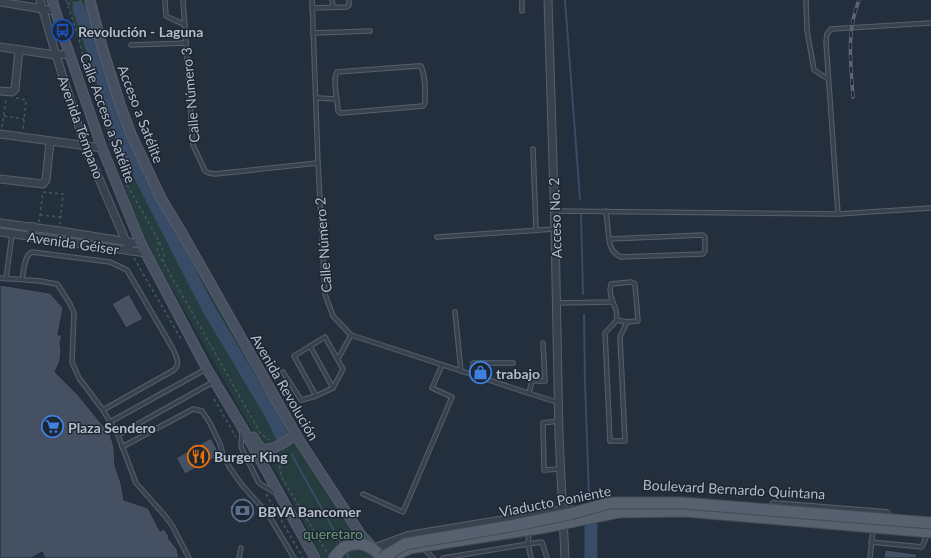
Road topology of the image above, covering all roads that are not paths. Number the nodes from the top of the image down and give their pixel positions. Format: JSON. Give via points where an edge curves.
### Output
{"nodes":[{"id":1,"x":39,"y":0,"type":"edge"},
{"id":2,"x":87,"y":0,"type":"edge"},
{"id":3,"x":165,"y":0,"type":"edge"},
{"id":4,"x":183,"y":0,"type":"edge"},
{"id":5,"x":312,"y":0,"type":"edge"},
{"id":6,"x":332,"y":0,"type":"edge"},
{"id":7,"x":349,"y":0,"type":"edge"},
{"id":8,"x":522,"y":0,"type":"edge"},
{"id":9,"x":548,"y":0,"type":"edge"},
{"id":10,"x":806,"y":0,"type":"edge"},
{"id":11,"x":0,"y":2,"type":"edge"},
{"id":12,"x":53,"y":4,"type":"edge"},
{"id":13,"x":333,"y":7,"type":"junction"},
{"id":14,"x":312,"y":8,"type":"junction"},
{"id":15,"x":42,"y":9,"type":"junction"},
{"id":16,"x":522,"y":11,"type":"dead end"},
{"id":17,"x":931,"y":23,"type":"edge"},
{"id":18,"x":185,"y":25,"type":"junction"},
{"id":19,"x":370,"y":31,"type":"dead end"},
{"id":20,"x":313,"y":33,"type":"junction"},
{"id":21,"x":186,"y":43,"type":"junction"},
{"id":22,"x":131,"y":45,"type":"dead end"},
{"id":23,"x":0,"y":47,"type":"edge"},
{"id":24,"x":19,"y":50,"type":"junction"},
{"id":25,"x":56,"y":54,"type":"junction"},
{"id":26,"x":69,"y":54,"type":"junction"},
{"id":27,"x":828,"y":79,"type":"junction"},
{"id":28,"x":0,"y":91,"type":"edge"},
{"id":29,"x":316,"y":98,"type":"junction"},
{"id":30,"x":337,"y":99,"type":"junction"},
{"id":31,"x":1,"y":134,"type":"edge"},
{"id":32,"x":50,"y":142,"type":"junction"},
{"id":33,"x":85,"y":146,"type":"junction"},
{"id":34,"x":102,"y":148,"type":"junction"},
{"id":35,"x":533,"y":149,"type":"dead end"},
{"id":36,"x":318,"y":163,"type":"junction"},
{"id":37,"x":0,"y":179,"type":"edge"},
{"id":38,"x":931,"y":208,"type":"edge"},
{"id":39,"x":554,"y":210,"type":"junction"},
{"id":40,"x":606,"y":211,"type":"junction"},
{"id":41,"x":838,"y":214,"type":"junction"},
{"id":42,"x":0,"y":223,"type":"edge"},
{"id":43,"x":36,"y":228,"type":"junction"},
{"id":44,"x":555,"y":228,"type":"junction"},
{"id":45,"x":536,"y":230,"type":"junction"},
{"id":46,"x":0,"y":232,"type":"edge"},
{"id":47,"x":182,"y":233,"type":"joint"},
{"id":48,"x":12,"y":234,"type":"junction"},
{"id":49,"x":31,"y":237,"type":"junction"},
{"id":50,"x":437,"y":237,"type":"dead end"},
{"id":51,"x":609,"y":239,"type":"junction"},
{"id":52,"x":127,"y":241,"type":"junction"},
{"id":53,"x":141,"y":244,"type":"junction"},
{"id":54,"x":130,"y":251,"type":"junction"},
{"id":55,"x":146,"y":253,"type":"junction"},
{"id":56,"x":0,"y":278,"type":"edge"},
{"id":57,"x":6,"y":279,"type":"junction"},
{"id":58,"x":22,"y":279,"type":"junction"},
{"id":59,"x":612,"y":302,"type":"junction"},
{"id":60,"x":557,"y":303,"type":"junction"},
{"id":61,"x":455,"y":312,"type":"dead end"},
{"id":62,"x":617,"y":320,"type":"junction"},
{"id":63,"x":627,"y":322,"type":"junction"},
{"id":64,"x":351,"y":335,"type":"junction"},
{"id":65,"x":543,"y":343,"type":"dead end"},
{"id":66,"x":310,"y":346,"type":"junction"},
{"id":67,"x":338,"y":359,"type":"junction"},
{"id":68,"x":513,"y":363,"type":"dead end"},
{"id":69,"x":442,"y":365,"type":"junction"},
{"id":70,"x":207,"y":369,"type":"junction"},
{"id":71,"x":461,"y":371,"type":"junction"},
{"id":72,"x":283,"y":372,"type":"dead end"},
{"id":73,"x":472,"y":375,"type":"junction"},
{"id":74,"x":214,"y":382,"type":"junction"},
{"id":75,"x":333,"y":388,"type":"junction"},
{"id":76,"x":529,"y":393,"type":"junction"},
{"id":77,"x":316,"y":396,"type":"junction"},
{"id":78,"x":559,"y":404,"type":"junction"},
{"id":79,"x":230,"y":409,"type":"junction"},
{"id":80,"x":103,"y":410,"type":"junction"},
{"id":81,"x":559,"y":421,"type":"junction"},
{"id":82,"x":110,"y":422,"type":"junction"},
{"id":83,"x":118,"y":435,"type":"junction"},
{"id":84,"x":294,"y":436,"type":"junction"},
{"id":85,"x":122,"y":447,"type":"junction"},
{"id":86,"x":561,"y":469,"type":"junction"},
{"id":87,"x":363,"y":494,"type":"dead end"},
{"id":88,"x":566,"y":509,"type":"junction"},
{"id":89,"x":931,"y":518,"type":"edge"},
{"id":90,"x":564,"y":522,"type":"junction"},
{"id":91,"x":873,"y":526,"type":"junction"},
{"id":92,"x":530,"y":529,"type":"junction"},
{"id":93,"x":930,"y":529,"type":"edge"},
{"id":94,"x":871,"y":542,"type":"junction"},
{"id":95,"x":528,"y":544,"type":"junction"},
{"id":96,"x":422,"y":546,"type":"junction"},
{"id":97,"x":241,"y":548,"type":"dead end"},
{"id":98,"x":373,"y":549,"type":"junction"},
{"id":99,"x":325,"y":557,"type":"edge"},
{"id":100,"x":189,"y":558,"type":"edge"},
{"id":101,"x":239,"y":558,"type":"edge"},
{"id":102,"x":294,"y":558,"type":"edge"},
{"id":103,"x":382,"y":558,"type":"edge"},
{"id":104,"x":392,"y":558,"type":"edge"},
{"id":105,"x":433,"y":558,"type":"edge"},
{"id":106,"x":444,"y":558,"type":"edge"},
{"id":107,"x":531,"y":558,"type":"edge"},
{"id":108,"x":547,"y":558,"type":"edge"},
{"id":109,"x":565,"y":558,"type":"edge"},
{"id":110,"x":870,"y":558,"type":"edge"}],
"edges":[{"from":1,"to":12,"type":"street"},
{"from":1,"to":15,"type":"street","name":"Avenida Témpano"},
{"from":2,"to":47,"type":"main road","name":"Acceso a Satélite","via":[[133,138],[161,198]]},
{"from":3,"to":18,"type":"lane","via":[[166,16]]},
{"from":4,"to":18,"type":"lane","name":"Calle Número 3"},
{"from":5,"to":14,"type":"lane","name":"Calle Número 2"},
{"from":6,"to":13,"type":"lane"},
{"from":7,"to":13,"type":"lane","via":[[348,6]]},
{"from":8,"to":16,"type":"lane"},
{"from":9,"to":39,"type":"street","name":"Acceso No. 2"},
{"from":10,"to":27,"type":"lane","via":[[807,30],[814,70]]},
{"from":11,"to":15,"type":"street"},
{"from":12,"to":15,"type":"street"},
{"from":12,"to":26,"type":"main road","name":"Calle Acceso a Satélite"},
{"from":13,"to":14,"type":"lane"},
{"from":14,"to":20,"type":"lane","name":"Calle Número 2"},
{"from":15,"to":25,"type":"street","name":"Avenida Témpano"},
{"from":17,"to":27,"type":"lane","via":[[831,29],[826,38]]},
{"from":18,"to":21,"type":"lane","name":"Calle Número 3"},
{"from":19,"to":20,"type":"lane"},
{"from":20,"to":29,"type":"lane","name":"Calle Número 2"},
{"from":21,"to":22,"type":"lane"},
{"from":21,"to":36,"type":"lane","name":"Calle Número 3","via":[[193,145],[205,170],[215,174]]},
{"from":23,"to":24,"type":"street"},
{"from":24,"to":25,"type":"street"},
{"from":24,"to":28,"type":"street","via":[[12,95]]},
{"from":25,"to":26,"type":"street"},
{"from":25,"to":33,"type":"street","name":"Avenida Témpano"},
{"from":26,"to":34,"type":"main road","name":"Calle Acceso a Satélite"},
{"from":27,"to":41,"type":"lane"},
{"from":29,"to":30,"type":"lane"},
{"from":29,"to":36,"type":"lane","name":"Calle Número 2"},
{"from":30,"to":30,"type":"lane","via":[[340,113],[423,106],[424,78],[421,66],[337,72]]},
{"from":31,"to":32,"type":"street"},
{"from":32,"to":33,"type":"street"},
{"from":32,"to":37,"type":"street","via":[[45,183],[41,185]]},
{"from":33,"to":34,"type":"street"},
{"from":33,"to":52,"type":"street","name":"Avenida Témpano"},
{"from":34,"to":53,"type":"main road","name":"Calle Acceso a Satélite"},
{"from":35,"to":45,"type":"lane"},
{"from":36,"to":64,"type":"lane","name":"Calle Número 2","via":[[325,294],[333,316]]},
{"from":38,"to":41,"type":"lane"},
{"from":39,"to":40,"type":"lane"},
{"from":39,"to":44,"type":"street","name":"Acceso No. 2"},
{"from":40,"to":41,"type":"lane"},
{"from":40,"to":51,"type":"lane"},
{"from":42,"to":43,"type":"street","name":"Avenida Géiser"},
{"from":43,"to":49,"type":"street"},
{"from":43,"to":52,"type":"street","name":"Avenida Géiser"},
{"from":44,"to":45,"type":"lane"},
{"from":44,"to":60,"type":"street","name":"Acceso No. 2"},
{"from":45,"to":50,"type":"lane"},
{"from":46,"to":48,"type":"street","name":"Avenida Géiser"},
{"from":47,"to":84,"type":"main road","name":"Avenida Revolución"},
{"from":48,"to":49,"type":"street","name":"Avenida Géiser"},
{"from":48,"to":57,"type":"lane"},
{"from":49,"to":54,"type":"street","name":"Avenida Géiser"},
{"from":51,"to":51,"type":"lane","via":[[613,251],[621,257],[702,254],[705,251],[704,235]]},
{"from":52,"to":53,"type":"street","name":"Avenida Géiser"},
{"from":52,"to":54,"type":"street","name":"Avenida Témpano"},
{"from":53,"to":55,"type":"main road"},
{"from":54,"to":55,"type":"street","name":"Avenida Géiser"},
{"from":55,"to":70,"type":"main road"},
{"from":56,"to":57,"type":"lane"},
{"from":57,"to":58,"type":"lane"},
{"from":58,"to":80,"type":"lane","via":[[56,284],[67,298],[74,313],[72,362],[79,378]]},
{"from":58,"to":80,"type":"lane","via":[[27,257],[32,252],[104,261],[127,270],[178,361],[176,369]]},
{"from":59,"to":60,"type":"lane"},
{"from":59,"to":62,"type":"lane"},
{"from":59,"to":63,"type":"lane","via":[[611,284],[634,282],[638,321]]},
{"from":60,"to":78,"type":"street","name":"Acceso No. 2"},
{"from":61,"to":71,"type":"lane"},
{"from":62,"to":63,"type":"lane"},
{"from":62,"to":63,"type":"lane","via":[[605,333],[610,442],[625,441],[620,337]]},
{"from":64,"to":67,"type":"lane"},
{"from":64,"to":69,"type":"lane","name":"Calle Número 2"},
{"from":65,"to":76,"type":"lane","via":[[545,381],[532,381]]},
{"from":66,"to":67,"type":"lane","via":[[325,337]]},
{"from":66,"to":75,"type":"lane"},
{"from":66,"to":77,"type":"lane","via":[[294,356]]},
{"from":67,"to":75,"type":"lane","via":[[343,369]]},
{"from":68,"to":73,"type":"lane","via":[[473,363]]},
{"from":69,"to":71,"type":"lane","name":"Calle Número 2"},
{"from":69,"to":87,"type":"lane","via":[[432,388],[452,397],[404,512]]},
{"from":70,"to":74,"type":"main road"},
{"from":70,"to":82,"type":"lane"},
{"from":71,"to":73,"type":"lane","name":"Calle Número 2"},
{"from":72,"to":77,"type":"lane","via":[[301,400]]},
{"from":73,"to":76,"type":"lane","name":"Calle Número 2"},
{"from":74,"to":79,"type":"main road"},
{"from":74,"to":83,"type":"lane"},
{"from":75,"to":77,"type":"lane"},
{"from":76,"to":78,"type":"lane","name":"Calle Número 2"},
{"from":78,"to":81,"type":"street","name":"Acceso No. 2"},
{"from":79,"to":84,"type":"main road","via":[[240,414],[259,446],[264,449],[274,447]]},
{"from":79,"to":99,"type":"main road","via":[[280,496]]},
{"from":80,"to":82,"type":"lane"},
{"from":81,"to":86,"type":"street","name":"Acceso No. 2"},
{"from":81,"to":86,"type":"lane","via":[[543,423],[544,470]]},
{"from":82,"to":83,"type":"lane"},
{"from":83,"to":85,"type":"lane"},
{"from":84,"to":98,"type":"main road","name":"Avenida Revolución"},
{"from":85,"to":100,"type":"lane","via":[[136,483],[173,526]]},
{"from":85,"to":102,"type":"lane","via":[[193,409],[202,412],[210,423],[230,468],[268,514]]},
{"from":86,"to":88,"type":"street"},
{"from":88,"to":89,"type":"street","name":"Boulevard Bernardo Quintana","via":[[603,502],[656,498]]},
{"from":88,"to":90,"type":"street"},
{"from":88,"to":98,"type":"street","name":"Boulevard Bernardo Quintana","via":[[408,536]]},
{"from":90,"to":91,"type":"main road","name":"Boulevard Bernardo Quintana","via":[[619,512],[686,511]]},
{"from":90,"to":92,"type":"main road","name":"Boulevard Bernardo Quintana"},
{"from":90,"to":109,"type":"street"},
{"from":91,"to":93,"type":"main road","name":"Boulevard Bernardo Quintana"},
{"from":91,"to":94,"type":"lane"},
{"from":92,"to":95,"type":"lane"},
{"from":92,"to":96,"type":"main road","name":"Boulevard Bernardo Quintana"},
{"from":93,"to":94,"type":"lane","via":[[922,547]]},
{"from":93,"to":103,"type":"main road","name":"Viaducto Poniente","bridge":true,"via":[[683,503],[609,503],[570,514],[405,544]]},
{"from":94,"to":110,"type":"lane"},
{"from":95,"to":106,"type":"lane"},
{"from":95,"to":107,"type":"lane"},
{"from":95,"to":108,"type":"lane","via":[[542,542]]},
{"from":96,"to":104,"type":"main road","name":"Boulevard Bernardo Quintana","via":[[410,548]]},
{"from":96,"to":105,"type":"lane"},
{"from":97,"to":101,"type":"lane"},
{"from":98,"to":99,"type":"main road","via":[[357,543]]},
{"from":98,"to":103,"type":"main road"}]}
